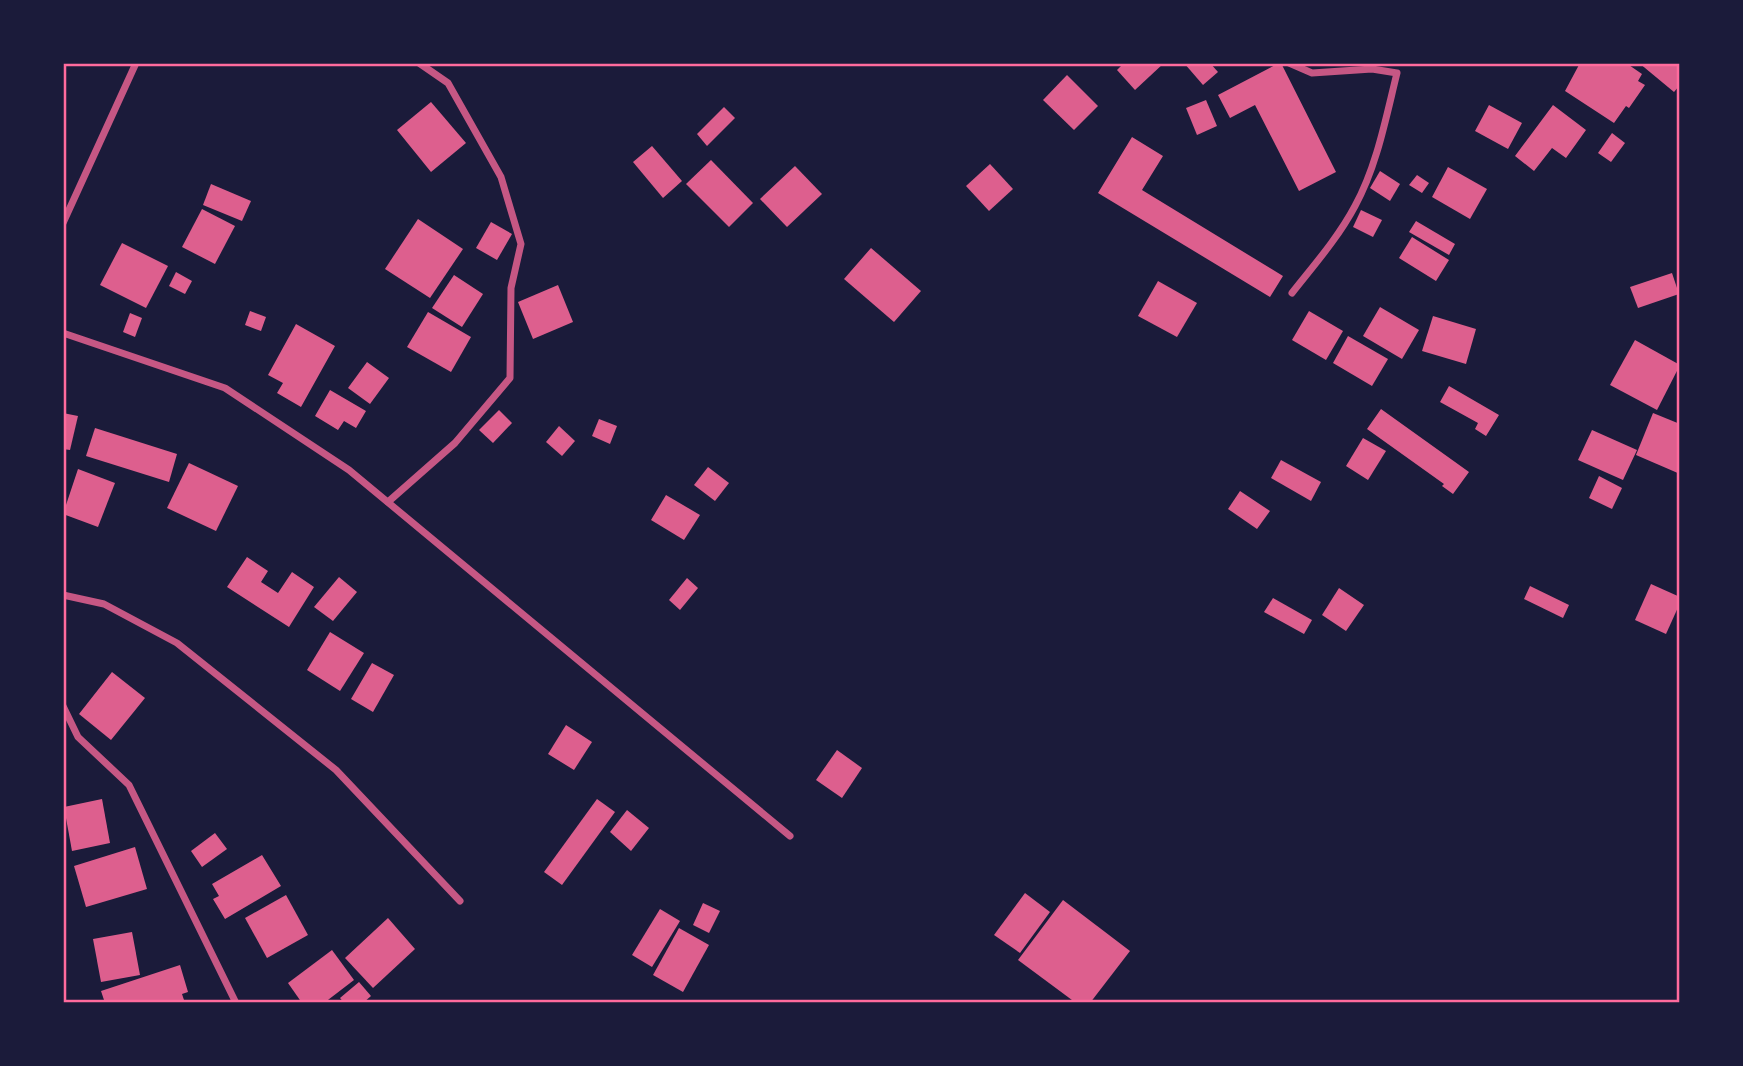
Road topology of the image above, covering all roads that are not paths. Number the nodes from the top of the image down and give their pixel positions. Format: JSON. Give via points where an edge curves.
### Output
{"nodes":[{"id":1,"x":136,"y":63,"type":"edge"},
{"id":2,"x":419,"y":63,"type":"edge"},
{"id":3,"x":1289,"y":63,"type":"edge"},
{"id":4,"x":63,"y":223,"type":"edge"},
{"id":5,"x":1292,"y":293,"type":"dead end"},
{"id":6,"x":63,"y":334,"type":"edge"},
{"id":7,"x":388,"y":502,"type":"junction"},
{"id":8,"x":63,"y":595,"type":"edge"},
{"id":9,"x":63,"y":706,"type":"edge"},
{"id":10,"x":790,"y":836,"type":"dead end"},
{"id":11,"x":460,"y":901,"type":"dead end"},
{"id":12,"x":236,"y":1003,"type":"edge"}],
"edges":[{"from":1,"to":4,"type":"street"},
{"from":2,"to":7,"type":"street","via":[[448,83],[468,118],[501,177],[521,244],[512,288],[510,378],[455,443]]},
{"from":3,"to":5,"type":"street","via":[[1312,73],[1371,69],[1397,73],[1377,153],[1356,205]]},
{"from":6,"to":7,"type":"street","via":[[225,388],[349,470]]},
{"from":7,"to":10,"type":"street"},
{"from":8,"to":11,"type":"street","via":[[104,604],[177,643],[336,770]]},
{"from":9,"to":12,"type":"street","via":[[78,737],[129,785]]}]}
